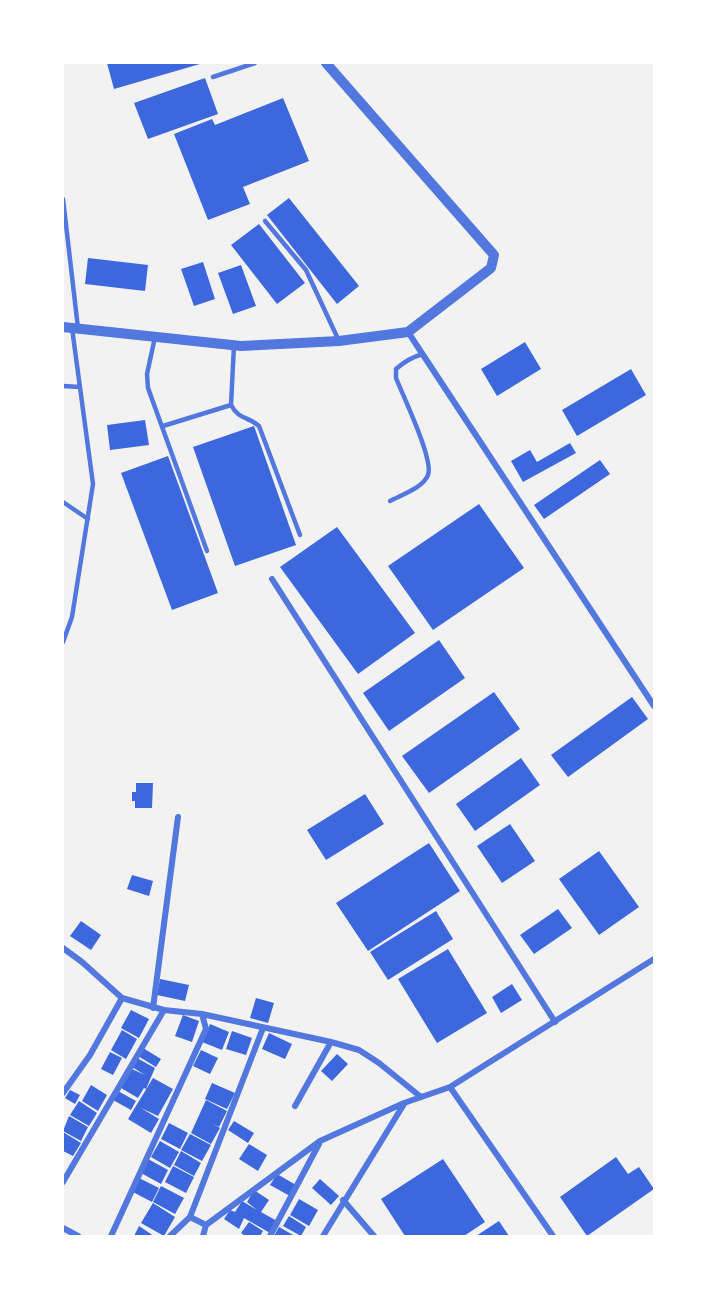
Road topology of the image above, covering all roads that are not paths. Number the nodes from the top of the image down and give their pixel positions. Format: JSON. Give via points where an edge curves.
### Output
{"nodes":[{"id":1,"x":255,"y":63,"type":"edge"},
{"id":2,"x":326,"y":63,"type":"edge"},
{"id":3,"x":213,"y":77,"type":"dead end"},
{"id":4,"x":63,"y":199,"type":"edge"},
{"id":5,"x":265,"y":221,"type":"dead end"},
{"id":6,"x":71,"y":328,"type":"edge"},
{"id":7,"x":408,"y":332,"type":"junction"},
{"id":8,"x":155,"y":336,"type":"junction"},
{"id":9,"x":339,"y":341,"type":"junction"},
{"id":10,"x":234,"y":345,"type":"junction"},
{"id":11,"x":423,"y":354,"type":"junction"},
{"id":12,"x":63,"y":386,"type":"edge"},
{"id":13,"x":81,"y":387,"type":"junction"},
{"id":14,"x":231,"y":405,"type":"junction"},
{"id":15,"x":163,"y":426,"type":"junction"},
{"id":16,"x":390,"y":501,"type":"dead end"},
{"id":17,"x":63,"y":502,"type":"edge"},
{"id":18,"x":88,"y":519,"type":"junction"},
{"id":19,"x":300,"y":535,"type":"dead end"},
{"id":20,"x":207,"y":551,"type":"dead end"},
{"id":21,"x":272,"y":579,"type":"dead end"},
{"id":22,"x":63,"y":642,"type":"edge"},
{"id":23,"x":654,"y":706,"type":"edge"},
{"id":24,"x":178,"y":817,"type":"dead end"},
{"id":25,"x":63,"y":948,"type":"edge"},
{"id":26,"x":654,"y":959,"type":"edge"},
{"id":27,"x":122,"y":998,"type":"junction"},
{"id":28,"x":153,"y":1008,"type":"junction"},
{"id":29,"x":164,"y":1010,"type":"junction"},
{"id":30,"x":202,"y":1014,"type":"junction"},
{"id":31,"x":555,"y":1022,"type":"junction"},
{"id":32,"x":262,"y":1028,"type":"junction"},
{"id":33,"x":331,"y":1042,"type":"junction"},
{"id":34,"x":450,"y":1087,"type":"junction"},
{"id":35,"x":63,"y":1093,"type":"edge"},
{"id":36,"x":421,"y":1097,"type":"junction"},
{"id":37,"x":404,"y":1103,"type":"junction"},
{"id":38,"x":295,"y":1106,"type":"dead end"},
{"id":39,"x":320,"y":1141,"type":"junction"},
{"id":40,"x":63,"y":1182,"type":"edge"},
{"id":41,"x":343,"y":1200,"type":"junction"},
{"id":42,"x":190,"y":1217,"type":"junction"},
{"id":43,"x":206,"y":1225,"type":"junction"},
{"id":44,"x":63,"y":1228,"type":"edge"},
{"id":45,"x":78,"y":1236,"type":"edge"},
{"id":46,"x":111,"y":1236,"type":"edge"},
{"id":47,"x":170,"y":1236,"type":"edge"},
{"id":48,"x":203,"y":1236,"type":"edge"},
{"id":49,"x":270,"y":1236,"type":"edge"},
{"id":50,"x":322,"y":1236,"type":"edge"},
{"id":51,"x":374,"y":1236,"type":"edge"},
{"id":52,"x":553,"y":1236,"type":"edge"}],
"edges":[{"from":1,"to":3,"type":"lane"},
{"from":2,"to":7,"type":"street","via":[[494,255],[491,268]]},
{"from":4,"to":6,"type":"lane"},
{"from":5,"to":9,"type":"lane","via":[[306,270]]},
{"from":6,"to":8,"type":"street"},
{"from":6,"to":13,"type":"lane"},
{"from":7,"to":9,"type":"street"},
{"from":7,"to":11,"type":"street"},
{"from":8,"to":10,"type":"street"},
{"from":8,"to":15,"type":"lane","via":[[147,380]]},
{"from":9,"to":10,"type":"street"},
{"from":10,"to":14,"type":"lane"},
{"from":11,"to":16,"type":"lane","via":[[402,363],[396,369],[396,378],[428,458],[428,476]]},
{"from":11,"to":23,"type":"street"},
{"from":12,"to":13,"type":"lane"},
{"from":13,"to":18,"type":"lane","via":[[92,476]]},
{"from":14,"to":15,"type":"lane"},
{"from":14,"to":19,"type":"lane","via":[[235,413],[259,426]]},
{"from":15,"to":20,"type":"lane"},
{"from":17,"to":18,"type":"lane"},
{"from":18,"to":22,"type":"lane","via":[[72,617]]},
{"from":21,"to":31,"type":"street"},
{"from":24,"to":28,"type":"street"},
{"from":25,"to":27,"type":"street"},
{"from":26,"to":31,"type":"street"},
{"from":27,"to":28,"type":"street"},
{"from":27,"to":35,"type":"street"},
{"from":28,"to":29,"type":"street"},
{"from":29,"to":30,"type":"street"},
{"from":29,"to":40,"type":"street"},
{"from":30,"to":32,"type":"street"},
{"from":30,"to":46,"type":"street","via":[[206,1029]]},
{"from":31,"to":34,"type":"street"},
{"from":32,"to":33,"type":"street"},
{"from":32,"to":42,"type":"street"},
{"from":33,"to":36,"type":"street","via":[[359,1050]]},
{"from":33,"to":38,"type":"street"},
{"from":34,"to":36,"type":"street"},
{"from":34,"to":52,"type":"street"},
{"from":36,"to":37,"type":"street"},
{"from":37,"to":39,"type":"street"},
{"from":37,"to":41,"type":"street"},
{"from":39,"to":43,"type":"street"},
{"from":39,"to":49,"type":"street"},
{"from":41,"to":50,"type":"street"},
{"from":41,"to":51,"type":"street"},
{"from":42,"to":43,"type":"street"},
{"from":42,"to":47,"type":"street"},
{"from":43,"to":48,"type":"street"},
{"from":44,"to":45,"type":"street"}]}
